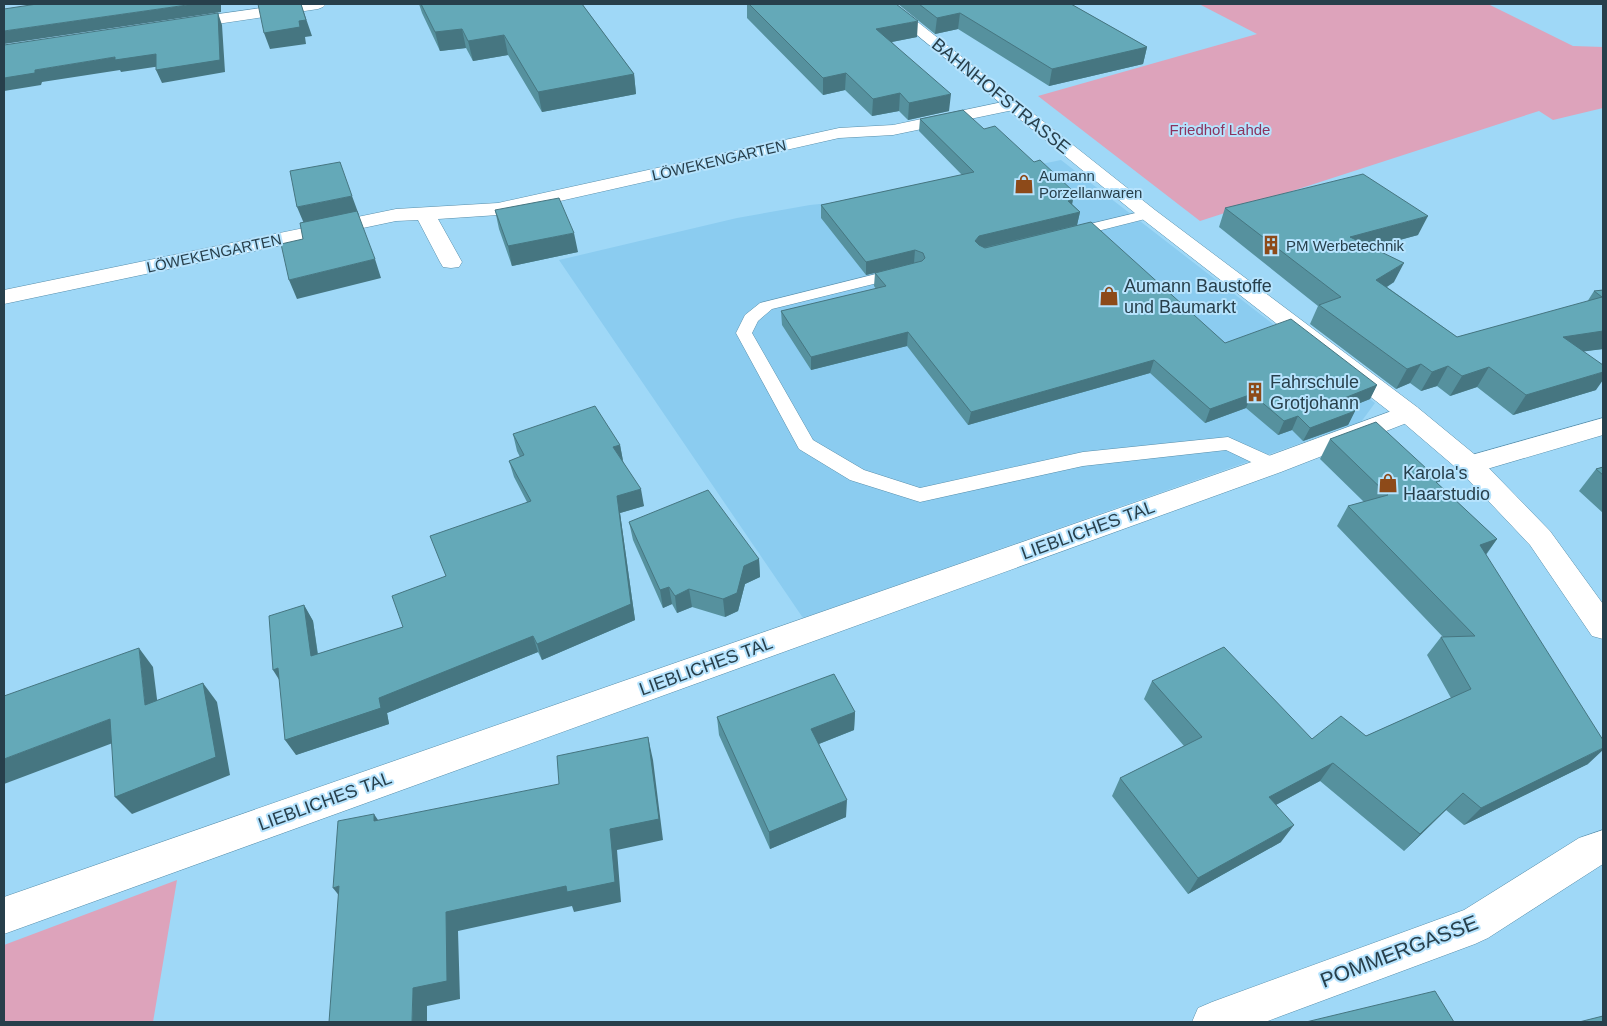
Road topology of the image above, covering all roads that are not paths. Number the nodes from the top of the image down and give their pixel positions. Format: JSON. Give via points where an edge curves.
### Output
{"nodes":[{"id":1,"x":318,"y":4,"type":"edge"},
{"id":2,"x":886,"y":4,"type":"edge"},
{"id":3,"x":170,"y":26,"type":"edge"},
{"id":4,"x":1012,"y":105,"type":"junction"},
{"id":5,"x":425,"y":213,"type":"junction"},
{"id":6,"x":1148,"y":214,"type":"junction"},
{"id":7,"x":1057,"y":236,"type":"edge"},
{"id":8,"x":451,"y":262,"type":"dead end"},
{"id":9,"x":914,"y":270,"type":"edge"},
{"id":10,"x":4,"y":297,"type":"edge"},
{"id":11,"x":1408,"y":413,"type":"junction"},
{"id":12,"x":1603,"y":426,"type":"edge"},
{"id":13,"x":1272,"y":464,"type":"junction"},
{"id":14,"x":1470,"y":465,"type":"junction"},
{"id":15,"x":1603,"y":627,"type":"edge"},
{"id":16,"x":1603,"y":846,"type":"edge"},
{"id":17,"x":4,"y":916,"type":"edge"},
{"id":18,"x":1212,"y":1022,"type":"edge"}],
"edges":[{"from":1,"to":3,"type":"street"},
{"from":2,"to":4,"type":"street","name":"BAHNHOFSTRASSE"},
{"from":4,"to":5,"type":"street","name":"LÖWEKENGARTEN","via":[[893,130],[838,133],[498,210]]},
{"from":4,"to":6,"type":"street","name":"BAHNHOFSTRASSE"},
{"from":5,"to":8,"type":"street"},
{"from":5,"to":10,"type":"street","name":"LÖWEKENGARTEN","via":[[396,215]]},
{"from":6,"to":7,"type":"lane"},
{"from":6,"to":11,"type":"street","name":"BAHNHOFSTRASSE"},
{"from":9,"to":13,"type":"lane","via":[[766,306],[751,319],[744,333],[806,444],[857,475],[920,495],[1083,459],[1228,443]]},
{"from":11,"to":13,"type":"street","name":"LIEBLICHES TAL"},
{"from":11,"to":14,"type":"street","name":"BAHNHOFSTRASSE"},
{"from":12,"to":14,"type":"street"},
{"from":13,"to":17,"type":"street","name":"LIEBLICHES TAL"},
{"from":14,"to":15,"type":"street","name":"BAHNHOFSTRASSE","via":[[1540,538]]},
{"from":16,"to":18,"type":"street","name":"POMMERGASSE","via":[[1475,925]]}]}
